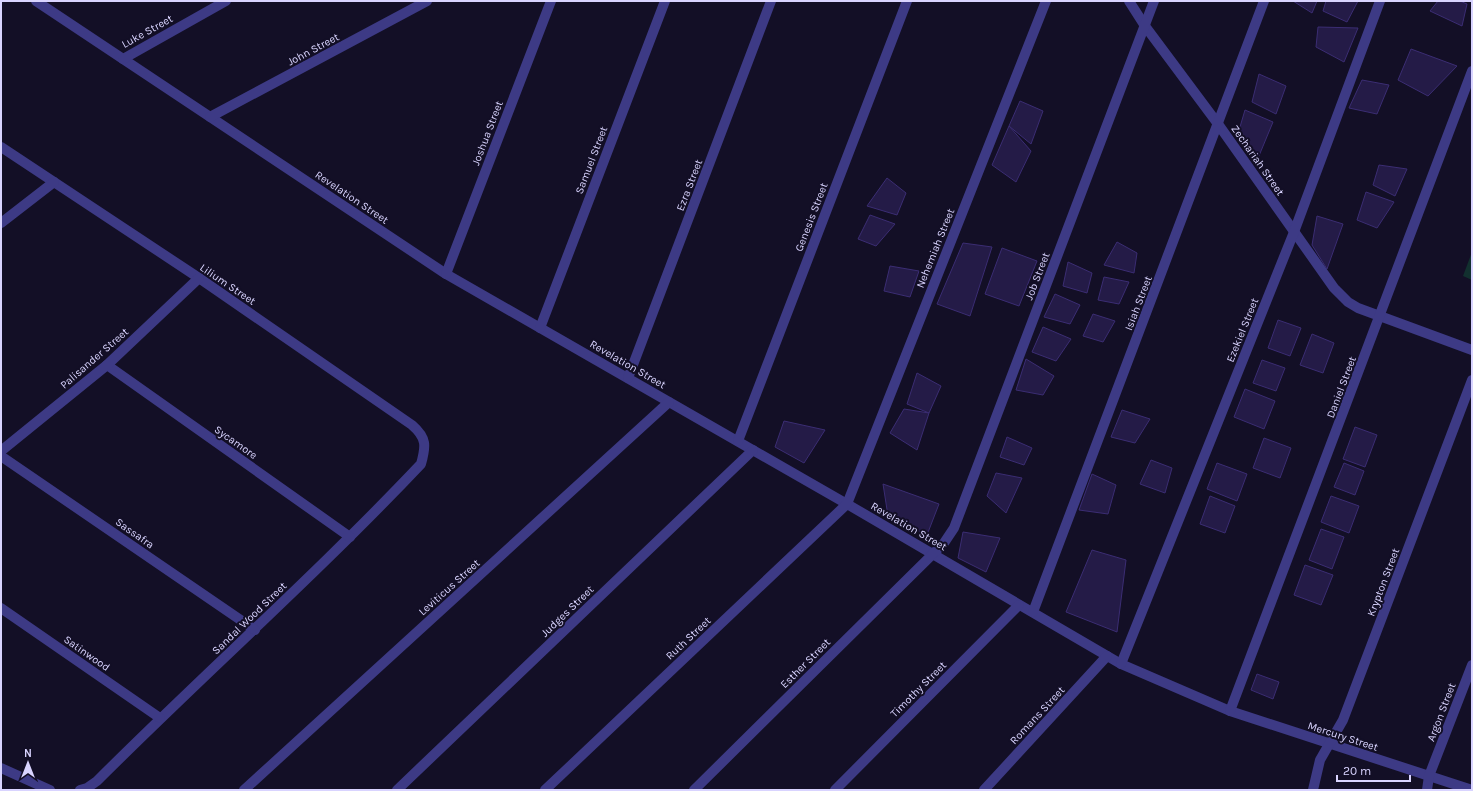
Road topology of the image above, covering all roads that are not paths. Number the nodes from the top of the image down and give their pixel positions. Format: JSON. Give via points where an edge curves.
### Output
{"nodes":[{"id":1,"x":36,"y":1,"type":"edge"},
{"id":2,"x":226,"y":1,"type":"edge"},
{"id":3,"x":427,"y":1,"type":"edge"},
{"id":4,"x":550,"y":1,"type":"edge"},
{"id":5,"x":664,"y":1,"type":"edge"},
{"id":6,"x":771,"y":1,"type":"edge"},
{"id":7,"x":907,"y":1,"type":"edge"},
{"id":8,"x":1046,"y":1,"type":"edge"},
{"id":9,"x":1129,"y":1,"type":"edge"},
{"id":10,"x":1154,"y":1,"type":"edge"},
{"id":11,"x":1264,"y":1,"type":"edge"},
{"id":12,"x":1380,"y":1,"type":"edge"},
{"id":13,"x":1145,"y":26,"type":"junction"},
{"id":14,"x":123,"y":59,"type":"junction"},
{"id":15,"x":1472,"y":71,"type":"edge"},
{"id":16,"x":210,"y":118,"type":"junction"},
{"id":17,"x":1218,"y":124,"type":"junction"},
{"id":18,"x":1,"y":147,"type":"edge"},
{"id":19,"x":54,"y":182,"type":"junction"},
{"id":20,"x":1,"y":223,"type":"edge"},
{"id":21,"x":1294,"y":232,"type":"junction"},
{"id":22,"x":446,"y":274,"type":"junction"},
{"id":23,"x":198,"y":278,"type":"junction"},
{"id":24,"x":1381,"y":315,"type":"junction"},
{"id":25,"x":540,"y":328,"type":"junction"},
{"id":26,"x":1472,"y":350,"type":"edge"},
{"id":27,"x":107,"y":365,"type":"junction"},
{"id":28,"x":628,"y":378,"type":"junction"},
{"id":29,"x":1472,"y":380,"type":"edge"},
{"id":30,"x":669,"y":402,"type":"junction"},
{"id":31,"x":738,"y":441,"type":"junction"},
{"id":32,"x":753,"y":450,"type":"junction"},
{"id":33,"x":1,"y":451,"type":"edge"},
{"id":34,"x":424,"y":453,"type":"joint"},
{"id":35,"x":1,"y":456,"type":"edge"},
{"id":36,"x":847,"y":504,"type":"junction"},
{"id":37,"x":350,"y":537,"type":"junction"},
{"id":38,"x":933,"y":554,"type":"junction"},
{"id":39,"x":1019,"y":605,"type":"junction"},
{"id":40,"x":1,"y":608,"type":"edge"},
{"id":41,"x":1033,"y":612,"type":"junction"},
{"id":42,"x":255,"y":630,"type":"junction"},
{"id":43,"x":1107,"y":656,"type":"junction"},
{"id":44,"x":1121,"y":664,"type":"junction"},
{"id":45,"x":1472,"y":665,"type":"edge"},
{"id":46,"x":1230,"y":711,"type":"junction"},
{"id":47,"x":160,"y":718,"type":"junction"},
{"id":48,"x":1329,"y":744,"type":"junction"},
{"id":49,"x":1,"y":768,"type":"edge"},
{"id":50,"x":1429,"y":776,"type":"junction"},
{"id":51,"x":50,"y":790,"type":"edge"},
{"id":52,"x":80,"y":790,"type":"edge"},
{"id":53,"x":244,"y":790,"type":"edge"},
{"id":54,"x":397,"y":790,"type":"edge"},
{"id":55,"x":545,"y":790,"type":"edge"},
{"id":56,"x":694,"y":790,"type":"edge"},
{"id":57,"x":834,"y":790,"type":"edge"},
{"id":58,"x":984,"y":790,"type":"edge"},
{"id":59,"x":1313,"y":790,"type":"edge"},
{"id":60,"x":1427,"y":790,"type":"edge"},
{"id":61,"x":1472,"y":790,"type":"edge"}],
"edges":[{"from":1,"to":14,"type":"street","name":"Revelation Street"},
{"from":2,"to":14,"type":"street","name":"Luke Street"},
{"from":3,"to":16,"type":"street","name":"John Street"},
{"from":4,"to":22,"type":"street","name":"Joshua Street"},
{"from":5,"to":25,"type":"street","name":"Samuel Street"},
{"from":6,"to":28,"type":"street","name":"Ezra Street"},
{"from":7,"to":31,"type":"street","name":"Genesis Street"},
{"from":8,"to":36,"type":"street","name":"Nehemiah Street"},
{"from":9,"to":13,"type":"street","name":"Zechariah Street"},
{"from":10,"to":13,"type":"street","name":"Job Street"},
{"from":11,"to":17,"type":"street","name":"Isiah Street"},
{"from":12,"to":21,"type":"street","name":"Ezekiel Street"},
{"from":13,"to":17,"type":"street","name":"Zechariah Street"},
{"from":13,"to":38,"type":"street","name":"Job Street","via":[[954,528]]},
{"from":14,"to":16,"type":"street","name":"Revelation Street"},
{"from":15,"to":24,"type":"street","name":"Daniel Street"},
{"from":16,"to":22,"type":"street","name":"Revelation Street"},
{"from":17,"to":21,"type":"street","name":"Zechariah Street"},
{"from":17,"to":41,"type":"street","name":"Isiah Street"},
{"from":18,"to":19,"type":"street","name":"Lilium Street"},
{"from":19,"to":20,"type":"street"},
{"from":19,"to":23,"type":"street","name":"Lilium Street"},
{"from":21,"to":24,"type":"street","name":"Zechariah Street","via":[[1330,282],[1348,302]]},
{"from":21,"to":44,"type":"street","name":"Ezekiel Street"},
{"from":22,"to":25,"type":"street","name":"Revelation Street"},
{"from":23,"to":27,"type":"street","name":"Palisander Street"},
{"from":23,"to":34,"type":"street","name":"Lilium Street","via":[[412,425],[421,433],[425,443]]},
{"from":24,"to":26,"type":"street","name":"Zechariah Street"},
{"from":24,"to":46,"type":"street","name":"Daniel Street"},
{"from":25,"to":28,"type":"street","name":"Revelation Street"},
{"from":27,"to":33,"type":"street","name":"Palisander Street"},
{"from":27,"to":37,"type":"street","name":"Sycamore"},
{"from":28,"to":30,"type":"street","name":"Revelation Street"},
{"from":29,"to":48,"type":"street","name":"Krypton Street","via":[[1343,720]]},
{"from":30,"to":31,"type":"street","name":"Revelation Street"},
{"from":30,"to":53,"type":"street","name":"Leviticus Street"},
{"from":31,"to":32,"type":"street","name":"Revelation Street"},
{"from":32,"to":36,"type":"street","name":"Revelation Street"},
{"from":32,"to":54,"type":"street","name":"Judges Street"},
{"from":34,"to":37,"type":"street","name":"Sandal Wood Street","via":[[421,464]]},
{"from":35,"to":42,"type":"street","name":"Sassafra"},
{"from":36,"to":38,"type":"street","name":"Revelation Street"},
{"from":36,"to":55,"type":"street","name":"Ruth Street"},
{"from":37,"to":42,"type":"street","name":"Sandal Wood Street"},
{"from":38,"to":39,"type":"street","name":"Revelation Street"},
{"from":38,"to":56,"type":"street","name":"Esther Street"},
{"from":39,"to":41,"type":"street","name":"Revelation Street"},
{"from":39,"to":57,"type":"street","name":"Timothy Street"},
{"from":40,"to":47,"type":"street","name":"Satinwood"},
{"from":41,"to":43,"type":"street","name":"Revelation Street"},
{"from":42,"to":47,"type":"street","name":"Sandal Wood Street"},
{"from":43,"to":44,"type":"street","name":"Revelation Street"},
{"from":43,"to":58,"type":"street","name":"Romans Street"},
{"from":44,"to":46,"type":"street","name":"Revelation Street"},
{"from":45,"to":50,"type":"street","name":"Argon Street"},
{"from":46,"to":48,"type":"street","name":"Mercury Street"},
{"from":47,"to":52,"type":"street","name":"Sandal Wood Street","via":[[98,781]]},
{"from":48,"to":50,"type":"street","name":"Mercury Street"},
{"from":48,"to":59,"type":"street","name":"Krypton Street","via":[[1320,760]]},
{"from":49,"to":51,"type":"street"},
{"from":50,"to":60,"type":"street","name":"Argon Street"},
{"from":50,"to":61,"type":"street","name":"Mercury Street"}]}
